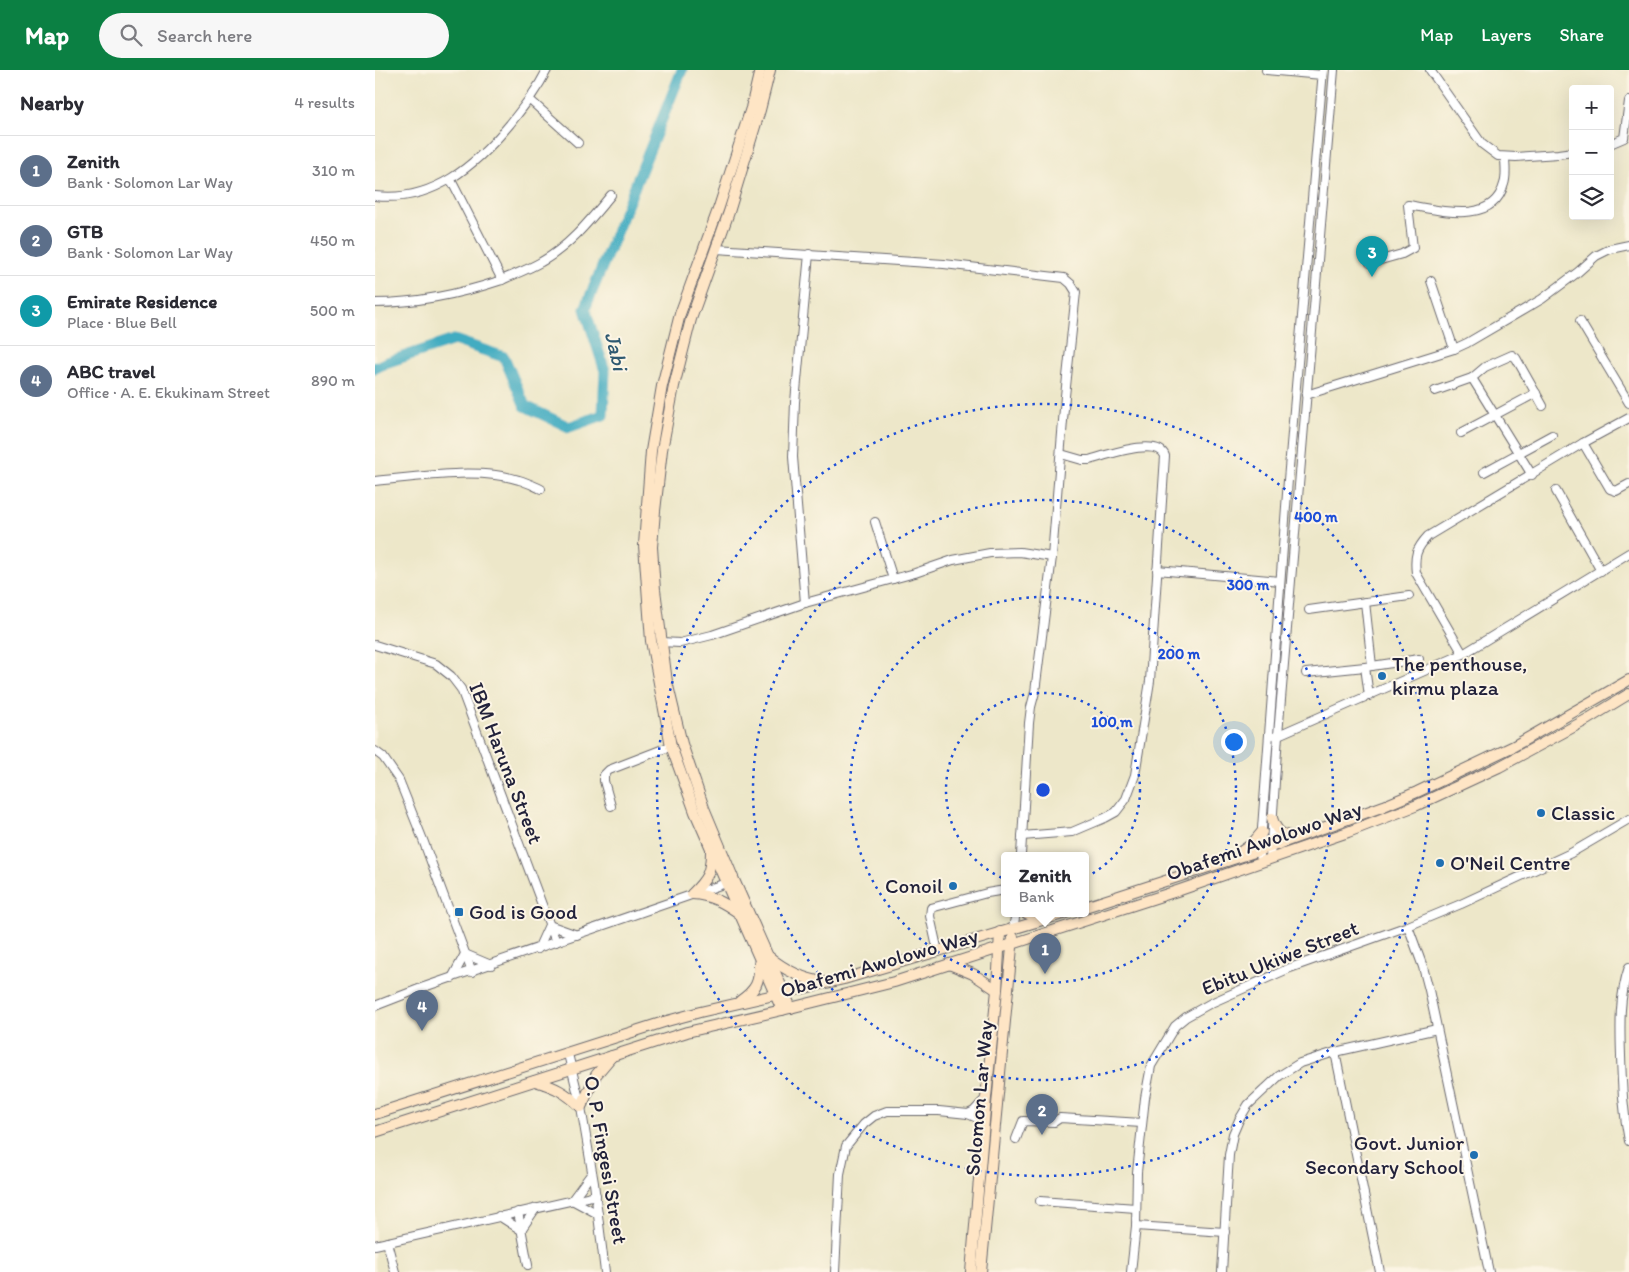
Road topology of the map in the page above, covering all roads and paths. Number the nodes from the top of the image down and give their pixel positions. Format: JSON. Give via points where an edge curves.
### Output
{"nodes":[{"id":1,"x":547,"y":70,"type":"edge"},
{"id":2,"x":760,"y":70,"type":"edge"},
{"id":3,"x":770,"y":70,"type":"edge"},
{"id":4,"x":1266,"y":70,"type":"edge"},
{"id":5,"x":1334,"y":70,"type":"edge"},
{"id":6,"x":1430,"y":70,"type":"edge"},
{"id":7,"x":1322,"y":72,"type":"edge"},
{"id":8,"x":530,"y":100,"type":"junction"},
{"id":9,"x":1629,"y":101,"type":"edge"},
{"id":10,"x":1614,"y":142,"type":"edge"},
{"id":11,"x":578,"y":143,"type":"dead end"},
{"id":12,"x":1569,"y":153,"type":"edge"},
{"id":13,"x":1505,"y":156,"type":"junction"},
{"id":14,"x":451,"y":180,"type":"junction"},
{"id":15,"x":611,"y":194,"type":"dead end"},
{"id":16,"x":375,"y":196,"type":"edge"},
{"id":17,"x":1629,"y":245,"type":"edge"},
{"id":18,"x":716,"y":249,"type":"junction"},
{"id":19,"x":809,"y":254,"type":"junction"},
{"id":20,"x":1370,"y":263,"type":"dead end"},
{"id":21,"x":502,"y":280,"type":"junction"},
{"id":22,"x":1431,"y":281,"type":"dead end"},
{"id":23,"x":375,"y":303,"type":"edge"},
{"id":24,"x":1580,"y":322,"type":"dead end"},
{"id":25,"x":1454,"y":349,"type":"junction"},
{"id":26,"x":1472,"y":378,"type":"junction"},
{"id":27,"x":1435,"y":391,"type":"dead end"},
{"id":28,"x":1536,"y":393,"type":"junction"},
{"id":29,"x":1306,"y":394,"type":"junction"},
{"id":30,"x":1629,"y":403,"type":"edge"},
{"id":31,"x":1543,"y":406,"type":"dead end"},
{"id":32,"x":1495,"y":416,"type":"junction"},
{"id":33,"x":1629,"y":418,"type":"edge"},
{"id":34,"x":1461,"y":433,"type":"dead end"},
{"id":35,"x":1552,"y":435,"type":"dead end"},
{"id":36,"x":1583,"y":444,"type":"junction"},
{"id":37,"x":1061,"y":454,"type":"junction"},
{"id":38,"x":1519,"y":454,"type":"junction"},
{"id":39,"x":1483,"y":472,"type":"dead end"},
{"id":40,"x":1532,"y":476,"type":"junction"},
{"id":41,"x":375,"y":481,"type":"edge"},
{"id":42,"x":1629,"y":484,"type":"edge"},
{"id":43,"x":541,"y":489,"type":"dead end"},
{"id":44,"x":1557,"y":491,"type":"dead end"},
{"id":45,"x":875,"y":522,"type":"dead end"},
{"id":46,"x":650,"y":524,"type":"junction"},
{"id":47,"x":1629,"y":553,"type":"edge"},
{"id":48,"x":1052,"y":557,"type":"junction"},
{"id":49,"x":1157,"y":570,"type":"junction"},
{"id":50,"x":1601,"y":571,"type":"junction"},
{"id":51,"x":893,"y":580,"type":"junction"},
{"id":52,"x":1280,"y":581,"type":"junction"},
{"id":53,"x":1409,"y":596,"type":"dead end"},
{"id":54,"x":1365,"y":602,"type":"junction"},
{"id":55,"x":805,"y":604,"type":"junction"},
{"id":56,"x":1309,"y":610,"type":"dead end"},
{"id":57,"x":661,"y":642,"type":"junction"},
{"id":58,"x":375,"y":645,"type":"edge"},
{"id":59,"x":1463,"y":654,"type":"junction"},
{"id":60,"x":1419,"y":659,"type":"dead end"},
{"id":61,"x":1368,"y":667,"type":"junction"},
{"id":62,"x":1306,"y":673,"type":"dead end"},
{"id":63,"x":1629,"y":680,"type":"edge"},
{"id":64,"x":1629,"y":694,"type":"edge"},
{"id":65,"x":1369,"y":696,"type":"junction"},
{"id":66,"x":1278,"y":735,"type":"junction"},
{"id":67,"x":1270,"y":739,"type":"junction"},
{"id":68,"x":671,"y":746,"type":"junction"},
{"id":69,"x":375,"y":751,"type":"edge"},
{"id":70,"x":611,"y":806,"type":"dead end"},
{"id":71,"x":1272,"y":818,"type":"junction"},
{"id":72,"x":1629,"y":819,"type":"edge"},
{"id":73,"x":1262,"y":832,"type":"junction"},
{"id":74,"x":1022,"y":836,"type":"junction"},
{"id":75,"x":1300,"y":836,"type":"junction"},
{"id":76,"x":711,"y":846,"type":"junction"},
{"id":77,"x":1265,"y":848,"type":"junction"},
{"id":78,"x":1021,"y":852,"type":"edge"},
{"id":79,"x":1265,"y":861,"type":"junction"},
{"id":80,"x":1222,"y":863,"type":"junction"},
{"id":81,"x":730,"y":881,"type":"junction"},
{"id":82,"x":1001,"y":891,"type":"edge"},
{"id":83,"x":692,"y":894,"type":"junction"},
{"id":84,"x":1089,"y":906,"type":"edge"},
{"id":85,"x":740,"y":914,"type":"junction"},
{"id":86,"x":1015,"y":917,"type":"edge"},
{"id":87,"x":1035,"y":917,"type":"edge"},
{"id":88,"x":1052,"y":917,"type":"edge"},
{"id":89,"x":1042,"y":920,"type":"junction"},
{"id":90,"x":549,"y":925,"type":"junction"},
{"id":91,"x":1408,"y":926,"type":"junction"},
{"id":92,"x":1013,"y":928,"type":"junction"},
{"id":93,"x":1000,"y":932,"type":"junction"},
{"id":94,"x":577,"y":935,"type":"junction"},
{"id":95,"x":556,"y":942,"type":"junction"},
{"id":96,"x":1013,"y":943,"type":"junction"},
{"id":97,"x":1000,"y":947,"type":"junction"},
{"id":98,"x":538,"y":949,"type":"junction"},
{"id":99,"x":938,"y":952,"type":"junction"},
{"id":100,"x":465,"y":954,"type":"junction"},
{"id":101,"x":763,"y":956,"type":"junction"},
{"id":102,"x":949,"y":964,"type":"junction"},
{"id":103,"x":491,"y":965,"type":"junction"},
{"id":104,"x":1629,"y":967,"type":"edge"},
{"id":105,"x":472,"y":972,"type":"junction"},
{"id":106,"x":452,"y":978,"type":"junction"},
{"id":107,"x":829,"y":983,"type":"junction"},
{"id":108,"x":997,"y":990,"type":"junction"},
{"id":109,"x":780,"y":994,"type":"junction"},
{"id":110,"x":737,"y":1003,"type":"junction"},
{"id":111,"x":375,"y":1006,"type":"edge"},
{"id":112,"x":786,"y":1009,"type":"junction"},
{"id":113,"x":1437,"y":1029,"type":"junction"},
{"id":114,"x":1335,"y":1052,"type":"junction"},
{"id":115,"x":568,"y":1054,"type":"junction"},
{"id":116,"x":612,"y":1055,"type":"junction"},
{"id":117,"x":573,"y":1069,"type":"junction"},
{"id":118,"x":535,"y":1081,"type":"junction"},
{"id":119,"x":986,"y":1098,"type":"junction"},
{"id":120,"x":581,"y":1107,"type":"junction"},
{"id":121,"x":375,"y":1114,"type":"edge"},
{"id":122,"x":968,"y":1114,"type":"junction"},
{"id":123,"x":983,"y":1123,"type":"junction"},
{"id":124,"x":1142,"y":1123,"type":"junction"},
{"id":125,"x":375,"y":1132,"type":"edge"},
{"id":126,"x":1016,"y":1139,"type":"dead end"},
{"id":127,"x":1629,"y":1141,"type":"edge"},
{"id":128,"x":592,"y":1173,"type":"junction"},
{"id":129,"x":596,"y":1195,"type":"junction"},
{"id":130,"x":573,"y":1200,"type":"junction"},
{"id":131,"x":1039,"y":1201,"type":"dead end"},
{"id":132,"x":536,"y":1208,"type":"junction"},
{"id":133,"x":1136,"y":1208,"type":"junction"},
{"id":134,"x":518,"y":1212,"type":"junction"},
{"id":135,"x":598,"y":1214,"type":"junction"},
{"id":136,"x":499,"y":1216,"type":"junction"},
{"id":137,"x":1136,"y":1226,"type":"junction"},
{"id":138,"x":521,"y":1230,"type":"junction"},
{"id":139,"x":1225,"y":1232,"type":"junction"},
{"id":140,"x":387,"y":1242,"type":"junction"},
{"id":141,"x":375,"y":1245,"type":"edge"},
{"id":142,"x":528,"y":1265,"type":"dead end"},
{"id":143,"x":395,"y":1272,"type":"edge"},
{"id":144,"x":605,"y":1272,"type":"edge"},
{"id":145,"x":835,"y":1272,"type":"edge"},
{"id":146,"x":971,"y":1272,"type":"edge"},
{"id":147,"x":981,"y":1272,"type":"edge"},
{"id":148,"x":1131,"y":1272,"type":"edge"},
{"id":149,"x":1222,"y":1272,"type":"edge"},
{"id":150,"x":1380,"y":1272,"type":"edge"},
{"id":151,"x":1489,"y":1272,"type":"edge"}],
"edges":[{"from":1,"to":8,"type":"street"},
{"from":2,"to":46,"type":"main road","via":[[722,199],[679,314],[651,451]]},
{"from":3,"to":18,"type":"main road"},
{"from":4,"to":7,"type":"street"},
{"from":5,"to":29,"type":"street"},
{"from":6,"to":13,"type":"street","via":[[1482,144],[1498,156]]},
{"from":7,"to":52,"type":"street"},
{"from":8,"to":11,"type":"street"},
{"from":8,"to":14,"type":"street","via":[[483,154]]},
{"from":9,"to":10,"type":"street","via":[[1623,138]]},
{"from":12,"to":13,"type":"street"},
{"from":13,"to":20,"type":"street","via":[[1505,183],[1497,200],[1483,210],[1465,212],[1408,205],[1413,248]]},
{"from":14,"to":16,"type":"street","via":[[413,195]]},
{"from":14,"to":21,"type":"street"},
{"from":15,"to":21,"type":"street","via":[[564,246],[542,262]]},
{"from":17,"to":25,"type":"street","via":[[1596,256],[1542,299]]},
{"from":18,"to":19,"type":"street"},
{"from":18,"to":46,"type":"main road","via":[[691,319],[674,386]]},
{"from":19,"to":37,"type":"street","via":[[944,264],[1067,280],[1076,292]]},
{"from":19,"to":55,"type":"street","via":[[793,457]]},
{"from":21,"to":23,"type":"street","via":[[431,300]]},
{"from":22,"to":25,"type":"street"},
{"from":24,"to":30,"type":"street"},
{"from":25,"to":29,"type":"street"},
{"from":26,"to":27,"type":"street"},
{"from":26,"to":28,"type":"street","via":[[1485,367],[1512,355]]},
{"from":26,"to":32,"type":"street"},
{"from":28,"to":31,"type":"street"},
{"from":28,"to":32,"type":"street"},
{"from":29,"to":66,"type":"street"},
{"from":32,"to":34,"type":"street"},
{"from":32,"to":38,"type":"street"},
{"from":33,"to":36,"type":"street"},
{"from":35,"to":38,"type":"street"},
{"from":36,"to":40,"type":"street"},
{"from":36,"to":42,"type":"street","via":[[1610,489],[1616,491]]},
{"from":37,"to":48,"type":"street"},
{"from":37,"to":49,"type":"street","via":[[1089,460],[1140,447],[1153,447],[1164,452]]},
{"from":38,"to":39,"type":"street"},
{"from":38,"to":40,"type":"street"},
{"from":40,"to":59,"type":"street","via":[[1428,536],[1414,560],[1416,573]]},
{"from":41,"to":43,"type":"street","via":[[439,474],[488,475],[518,479]]},
{"from":44,"to":50,"type":"street"},
{"from":45,"to":51,"type":"street"},
{"from":46,"to":57,"type":"main road"},
{"from":46,"to":68,"type":"main road","via":[[644,546],[651,641]]},
{"from":47,"to":50,"type":"street"},
{"from":48,"to":51,"type":"street","via":[[1020,552],[990,553],[953,560]]},
{"from":48,"to":74,"type":"street","via":[[1029,723]]},
{"from":49,"to":52,"type":"street"},
{"from":49,"to":74,"type":"street","via":[[1150,681],[1135,775],[1126,799],[1116,812],[1089,826],[1072,832]]},
{"from":50,"to":59,"type":"street"},
{"from":51,"to":55,"type":"street"},
{"from":52,"to":67,"type":"street"},
{"from":53,"to":54,"type":"street"},
{"from":54,"to":56,"type":"street"},
{"from":54,"to":61,"type":"street"},
{"from":55,"to":57,"type":"street","via":[[713,635],[680,643]]},
{"from":57,"to":81,"type":"main road","via":[[682,744]]},
{"from":58,"to":90,"type":"street","name":"IBM Haruna Street","via":[[436,664],[461,690]]},
{"from":59,"to":65,"type":"street"},
{"from":60,"to":61,"type":"street"},
{"from":61,"to":62,"type":"street"},
{"from":61,"to":65,"type":"street"},
{"from":63,"to":75,"type":"main road","name":"Obafemi Awolowo Way","via":[[1540,732],[1463,770],[1384,806]]},
{"from":64,"to":79,"type":"main road","name":"Obafemi Awolowo Way","via":[[1527,752],[1445,792],[1382,820]]},
{"from":65,"to":66,"type":"street"},
{"from":66,"to":67,"type":"street"},
{"from":66,"to":71,"type":"street"},
{"from":67,"to":73,"type":"street"},
{"from":68,"to":70,"type":"street","via":[[609,770],[604,781]]},
{"from":68,"to":76,"type":"main road"},
{"from":69,"to":100,"type":"street","via":[[399,780]]},
{"from":71,"to":75,"type":"main road","via":[[1281,833],[1290,837]]},
{"from":71,"to":77,"type":"street"},
{"from":72,"to":91,"type":"street","name":"Ebitu Ukiwe Street","via":[[1571,853]]},
{"from":73,"to":77,"type":"street"},
{"from":73,"to":80,"type":"main road","via":[[1252,844]]},
{"from":74,"to":78,"type":"street"},
{"from":75,"to":77,"type":"main road","name":"Obafemi Awolowo Way"},
{"from":76,"to":81,"type":"main road"},
{"from":76,"to":83,"type":"main road","via":[[710,870],[705,881]]},
{"from":77,"to":79,"type":"street"},
{"from":77,"to":80,"type":"main road","name":"Obafemi Awolowo Way"},
{"from":79,"to":96,"type":"main road","name":"Obafemi Awolowo Way"},
{"from":80,"to":84,"type":"main road","name":"Obafemi Awolowo Way"},
{"from":81,"to":83,"type":"street"},
{"from":81,"to":85,"type":"main road"},
{"from":81,"to":101,"type":"main road"},
{"from":82,"to":99,"type":"street","via":[[931,908],[929,916]]},
{"from":83,"to":85,"type":"main road","via":[[705,894]]},
{"from":83,"to":94,"type":"street"},
{"from":85,"to":101,"type":"main road"},
{"from":86,"to":92,"type":"street"},
{"from":87,"to":89,"type":"main road"},
{"from":88,"to":89,"type":"main road","name":"Obafemi Awolowo Way"},
{"from":89,"to":92,"type":"main road","name":"Obafemi Awolowo Way"},
{"from":90,"to":94,"type":"street"},
{"from":90,"to":95,"type":"street","name":"IBM Haruna Street"},
{"from":90,"to":98,"type":"street"},
{"from":91,"to":113,"type":"street","via":[[1423,967]]},
{"from":91,"to":124,"type":"street","name":"Ebitu Ukiwe Street","via":[[1291,968],[1186,1017],[1175,1026],[1151,1066]]},
{"from":92,"to":93,"type":"main road","name":"Obafemi Awolowo Way"},
{"from":92,"to":96,"type":"main road","name":"Solomon Lar Way"},
{"from":93,"to":97,"type":"main road","name":"Solomon Lar Way"},
{"from":93,"to":99,"type":"main road","name":"Obafemi Awolowo Way"},
{"from":94,"to":95,"type":"street"},
{"from":95,"to":98,"type":"street"},
{"from":96,"to":97,"type":"main road","name":"Obafemi Awolowo Way"},
{"from":96,"to":147,"type":"main road","name":"Solomon Lar Way"},
{"from":97,"to":102,"type":"main road","name":"Obafemi Awolowo Way"},
{"from":97,"to":108,"type":"main road","name":"Solomon Lar Way"},
{"from":98,"to":103,"type":"street"},
{"from":99,"to":107,"type":"main road","name":"Obafemi Awolowo Way"},
{"from":100,"to":103,"type":"street"},
{"from":100,"to":105,"type":"street"},
{"from":100,"to":106,"type":"street"},
{"from":101,"to":107,"type":"main road","via":[[800,976]]},
{"from":101,"to":109,"type":"main road"},
{"from":101,"to":110,"type":"main road","via":[[756,986]]},
{"from":102,"to":108,"type":"main road","via":[[973,974]]},
{"from":102,"to":112,"type":"main road","name":"Obafemi Awolowo Way","via":[[865,990]]},
{"from":103,"to":105,"type":"street"},
{"from":104,"to":127,"type":"street","via":[[1624,981],[1620,1021],[1623,1110]]},
{"from":105,"to":106,"type":"street"},
{"from":106,"to":111,"type":"street"},
{"from":107,"to":109,"type":"main road","name":"Obafemi Awolowo Way"},
{"from":108,"to":119,"type":"main road","name":"Solomon Lar Way"},
{"from":109,"to":110,"type":"main road","name":"Obafemi Awolowo Way"},
{"from":109,"to":112,"type":"main road"},
{"from":110,"to":115,"type":"main road","name":"Obafemi Awolowo Way","via":[[659,1023]]},
{"from":112,"to":116,"type":"main road","name":"Obafemi Awolowo Way","via":[[687,1032]]},
{"from":113,"to":114,"type":"street"},
{"from":113,"to":151,"type":"street"},
{"from":114,"to":139,"type":"street","via":[[1300,1063],[1279,1076],[1248,1105],[1233,1134],[1229,1155]]},
{"from":114,"to":150,"type":"street"},
{"from":115,"to":117,"type":"street","name":"O. P. Fingesi Street"},
{"from":115,"to":121,"type":"main road","name":"Obafemi Awolowo Way"},
{"from":116,"to":117,"type":"main road","name":"Obafemi Awolowo Way"},
{"from":116,"to":120,"type":"main road","via":[[596,1076]]},
{"from":117,"to":118,"type":"main road","name":"Obafemi Awolowo Way"},
{"from":117,"to":120,"type":"street","name":"O. P. Fingesi Street"},
{"from":118,"to":120,"type":"main road","via":[[566,1094]]},
{"from":118,"to":125,"type":"main road","name":"Obafemi Awolowo Way"},
{"from":119,"to":122,"type":"street"},
{"from":119,"to":123,"type":"main road","name":"Solomon Lar Way"},
{"from":120,"to":128,"type":"street","name":"O. P. Fingesi Street"},
{"from":122,"to":123,"type":"street"},
{"from":122,"to":145,"type":"street","via":[[887,1110],[863,1124],[853,1135],[846,1146],[840,1174]]},
{"from":123,"to":146,"type":"main road","name":"Solomon Lar Way"},
{"from":124,"to":126,"type":"street","via":[[1060,1118],[1054,1122],[1023,1121]]},
{"from":124,"to":133,"type":"street","name":"Ebitu Ukiwe Street"},
{"from":128,"to":129,"type":"street","name":"O. P. Fingesi Street"},
{"from":128,"to":130,"type":"street"},
{"from":129,"to":130,"type":"street"},
{"from":129,"to":135,"type":"street","name":"O. P. Fingesi Street"},
{"from":130,"to":132,"type":"street"},
{"from":130,"to":135,"type":"street"},
{"from":131,"to":133,"type":"street"},
{"from":132,"to":134,"type":"street"},
{"from":132,"to":138,"type":"street"},
{"from":133,"to":137,"type":"street","name":"Ebitu Ukiwe Street"},
{"from":134,"to":136,"type":"street"},
{"from":134,"to":138,"type":"street"},
{"from":135,"to":144,"type":"street","name":"O. P. Fingesi Street"},
{"from":136,"to":138,"type":"street"},
{"from":136,"to":140,"type":"street"},
{"from":137,"to":139,"type":"street"},
{"from":137,"to":148,"type":"street","name":"Ebitu Ukiwe Street"},
{"from":138,"to":142,"type":"street"},
{"from":139,"to":149,"type":"street"},
{"from":140,"to":141,"type":"street"},
{"from":140,"to":143,"type":"street"}]}
